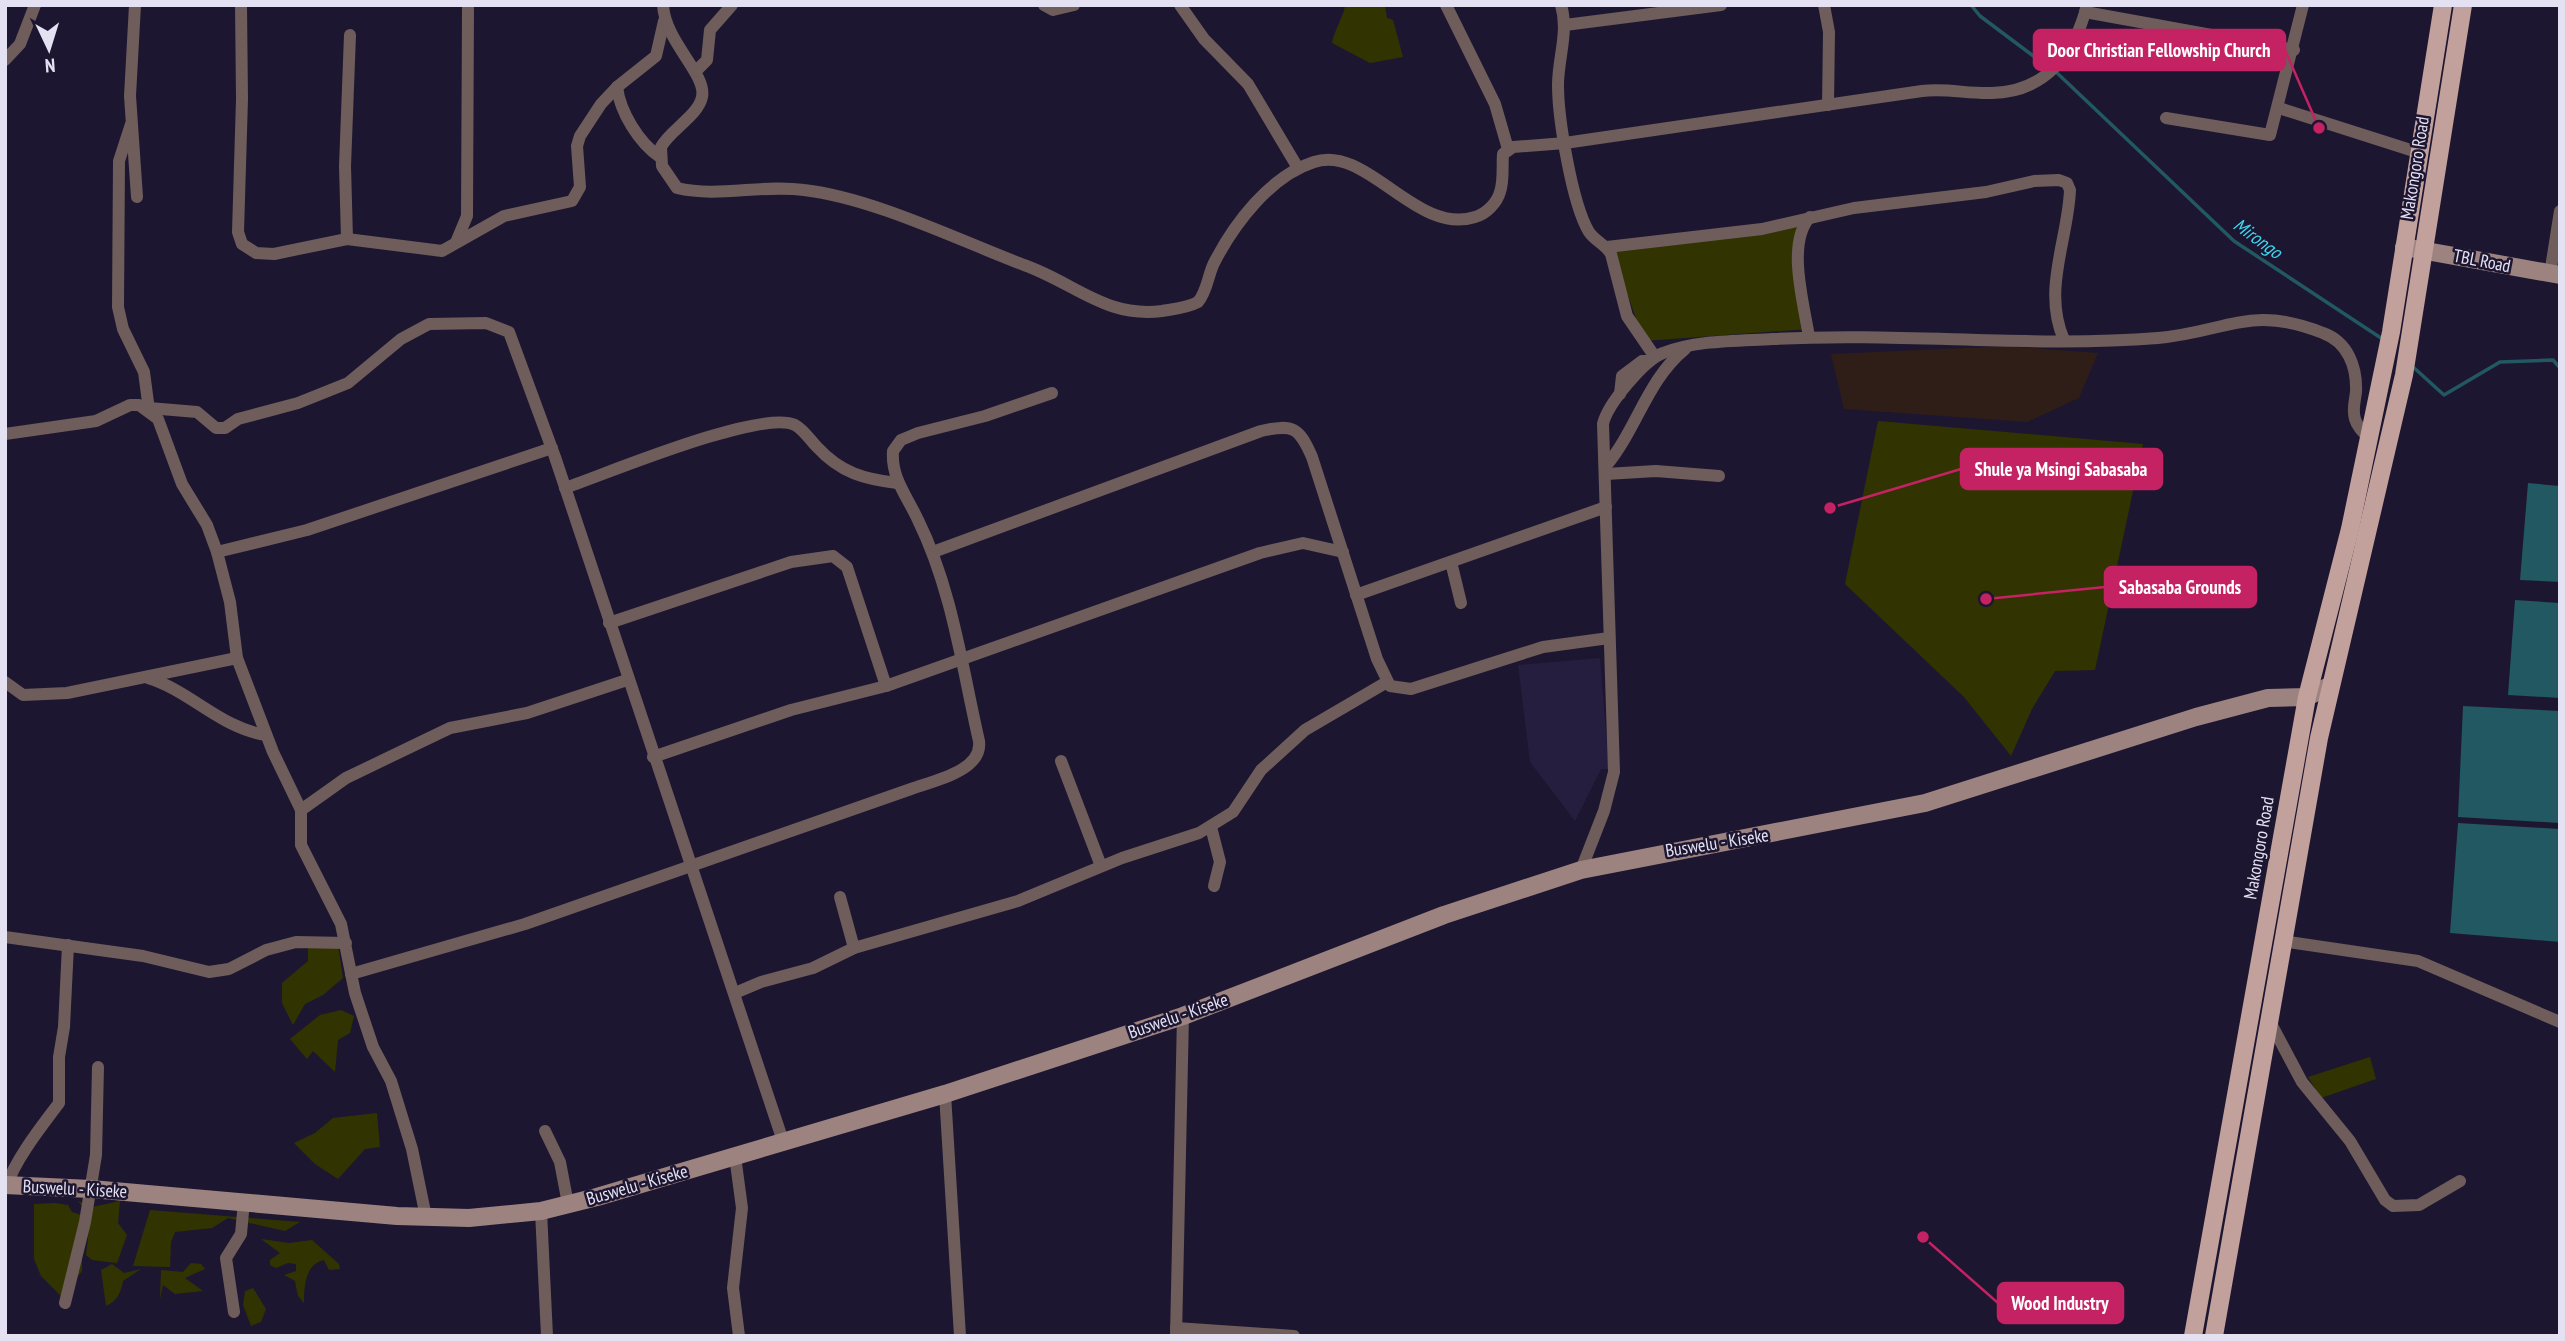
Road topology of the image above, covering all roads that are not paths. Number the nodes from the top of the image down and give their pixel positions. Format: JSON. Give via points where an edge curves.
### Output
{"nodes":[{"id":1,"x":35,"y":5,"type":"edge"},
{"id":2,"x":135,"y":5,"type":"edge"},
{"id":3,"x":241,"y":5,"type":"edge"},
{"id":4,"x":468,"y":5,"type":"edge"},
{"id":5,"x":663,"y":5,"type":"edge"},
{"id":6,"x":732,"y":5,"type":"edge"},
{"id":7,"x":1044,"y":5,"type":"edge"},
{"id":8,"x":1074,"y":5,"type":"edge"},
{"id":9,"x":1180,"y":5,"type":"edge"},
{"id":10,"x":1446,"y":5,"type":"edge"},
{"id":11,"x":1562,"y":5,"type":"edge"},
{"id":12,"x":1721,"y":5,"type":"edge"},
{"id":13,"x":1824,"y":5,"type":"edge"},
{"id":14,"x":2303,"y":5,"type":"edge"},
{"id":15,"x":2443,"y":5,"type":"edge"},
{"id":16,"x":2463,"y":5,"type":"edge"},
{"id":17,"x":2086,"y":8,"type":"edge"},
{"id":18,"x":664,"y":21,"type":"junction"},
{"id":19,"x":1565,"y":25,"type":"junction"},
{"id":20,"x":350,"y":35,"type":"dead end"},
{"id":21,"x":2294,"y":50,"type":"junction"},
{"id":22,"x":5,"y":60,"type":"edge"},
{"id":23,"x":696,"y":71,"type":"junction"},
{"id":24,"x":617,"y":87,"type":"junction"},
{"id":25,"x":1828,"y":105,"type":"junction"},
{"id":26,"x":2279,"y":108,"type":"junction"},
{"id":27,"x":2166,"y":118,"type":"dead end"},
{"id":28,"x":131,"y":124,"type":"junction"},
{"id":29,"x":1565,"y":143,"type":"junction"},
{"id":30,"x":1508,"y":149,"type":"junction"},
{"id":31,"x":2420,"y":153,"type":"junction"},
{"id":32,"x":660,"y":157,"type":"junction"},
{"id":33,"x":1298,"y":169,"type":"junction"},
{"id":34,"x":137,"y":197,"type":"dead end"},
{"id":35,"x":2560,"y":211,"type":"edge"},
{"id":36,"x":1810,"y":217,"type":"junction"},
{"id":37,"x":347,"y":239,"type":"junction"},
{"id":38,"x":455,"y":244,"type":"junction"},
{"id":39,"x":1607,"y":247,"type":"junction"},
{"id":40,"x":2404,"y":247,"type":"junction"},
{"id":41,"x":2424,"y":250,"type":"junction"},
{"id":42,"x":2555,"y":274,"type":"edge"},
{"id":43,"x":1809,"y":337,"type":"junction"},
{"id":44,"x":2064,"y":340,"type":"junction"},
{"id":45,"x":1688,"y":346,"type":"junction"},
{"id":46,"x":1653,"y":359,"type":"junction"},
{"id":47,"x":1052,"y":393,"type":"dead end"},
{"id":48,"x":149,"y":409,"type":"junction"},
{"id":49,"x":5,"y":434,"type":"edge"},
{"id":50,"x":2370,"y":439,"type":"junction"},
{"id":51,"x":552,"y":448,"type":"junction"},
{"id":52,"x":1606,"y":470,"type":"junction"},
{"id":53,"x":1719,"y":476,"type":"dead end"},
{"id":54,"x":897,"y":482,"type":"junction"},
{"id":55,"x":565,"y":488,"type":"junction"},
{"id":56,"x":1606,"y":507,"type":"junction"},
{"id":57,"x":217,"y":552,"type":"junction"},
{"id":58,"x":933,"y":552,"type":"junction"},
{"id":59,"x":1343,"y":552,"type":"junction"},
{"id":60,"x":1451,"y":562,"type":"junction"},
{"id":61,"x":1356,"y":595,"type":"junction"},
{"id":62,"x":1461,"y":603,"type":"dead end"},
{"id":63,"x":608,"y":623,"type":"junction"},
{"id":64,"x":1609,"y":638,"type":"junction"},
{"id":65,"x":959,"y":657,"type":"junction"},
{"id":66,"x":237,"y":658,"type":"junction"},
{"id":67,"x":148,"y":678,"type":"junction"},
{"id":68,"x":627,"y":680,"type":"junction"},
{"id":69,"x":1387,"y":681,"type":"junction"},
{"id":70,"x":5,"y":682,"type":"edge"},
{"id":71,"x":2331,"y":685,"type":"junction"},
{"id":72,"x":886,"y":686,"type":"junction"},
{"id":73,"x":2307,"y":697,"type":"junction"},
{"id":74,"x":266,"y":735,"type":"junction"},
{"id":75,"x":653,"y":757,"type":"junction"},
{"id":76,"x":1060,"y":761,"type":"dead end"},
{"id":77,"x":301,"y":810,"type":"junction"},
{"id":78,"x":1211,"y":827,"type":"junction"},
{"id":79,"x":689,"y":864,"type":"junction"},
{"id":80,"x":1101,"y":866,"type":"junction"},
{"id":81,"x":1581,"y":870,"type":"junction"},
{"id":82,"x":1214,"y":886,"type":"dead end"},
{"id":83,"x":840,"y":897,"type":"dead end"},
{"id":84,"x":5,"y":937,"type":"edge"},
{"id":85,"x":2282,"y":941,"type":"junction"},
{"id":86,"x":346,"y":943,"type":"junction"},
{"id":87,"x":68,"y":945,"type":"junction"},
{"id":88,"x":854,"y":948,"type":"junction"},
{"id":89,"x":351,"y":974,"type":"junction"},
{"id":90,"x":735,"y":993,"type":"junction"},
{"id":91,"x":1183,"y":1016,"type":"junction"},
{"id":92,"x":2268,"y":1018,"type":"junction"},
{"id":93,"x":2560,"y":1022,"type":"edge"},
{"id":94,"x":98,"y":1067,"type":"dead end"},
{"id":95,"x":945,"y":1094,"type":"junction"},
{"id":96,"x":545,"y":1131,"type":"dead end"},
{"id":97,"x":783,"y":1141,"type":"junction"},
{"id":98,"x":735,"y":1156,"type":"junction"},
{"id":99,"x":2460,"y":1181,"type":"dead end"},
{"id":100,"x":6,"y":1185,"type":"edge"},
{"id":101,"x":91,"y":1189,"type":"junction"},
{"id":102,"x":244,"y":1201,"type":"junction"},
{"id":103,"x":568,"y":1204,"type":"junction"},
{"id":104,"x":541,"y":1210,"type":"junction"},
{"id":105,"x":426,"y":1217,"type":"junction"},
{"id":106,"x":65,"y":1303,"type":"dead end"},
{"id":107,"x":234,"y":1312,"type":"dead end"},
{"id":108,"x":1176,"y":1332,"type":"edge"},
{"id":109,"x":547,"y":1336,"type":"edge"},
{"id":110,"x":739,"y":1336,"type":"edge"},
{"id":111,"x":960,"y":1336,"type":"edge"},
{"id":112,"x":1294,"y":1336,"type":"edge"},
{"id":113,"x":2193,"y":1336,"type":"edge"},
{"id":114,"x":2214,"y":1336,"type":"edge"}],
"edges":[{"from":1,"to":22,"type":"street","via":[[20,44]]},
{"from":2,"to":28,"type":"street"},
{"from":3,"to":37,"type":"street","via":[[238,217],[242,244],[256,253],[274,254]]},
{"from":4,"to":38,"type":"street","via":[[467,216]]},
{"from":5,"to":18,"type":"street"},
{"from":6,"to":23,"type":"street","via":[[710,30],[707,60]]},
{"from":7,"to":8,"type":"street","via":[[1053,10]]},
{"from":9,"to":33,"type":"street","via":[[1248,84]]},
{"from":10,"to":30,"type":"street","via":[[1491,95]]},
{"from":11,"to":19,"type":"street"},
{"from":12,"to":19,"type":"street"},
{"from":13,"to":25,"type":"street","via":[[1829,32]]},
{"from":14,"to":21,"type":"street"},
{"from":15,"to":31,"type":"main road","name":"Makongoro Road"},
{"from":16,"to":41,"type":"main road","name":"Makongoro Road"},
{"from":17,"to":21,"type":"street"},
{"from":17,"to":25,"type":"street","via":[[2073,48],[2047,74],[2008,92],[1938,89]]},
{"from":18,"to":23,"type":"street"},
{"from":18,"to":24,"type":"street","via":[[656,56]]},
{"from":19,"to":29,"type":"street","via":[[1558,83]]},
{"from":20,"to":37,"type":"street"},
{"from":21,"to":26,"type":"street"},
{"from":23,"to":32,"type":"street","via":[[702,98],[665,140]]},
{"from":24,"to":32,"type":"street","via":[[628,118]]},
{"from":24,"to":38,"type":"street","via":[[580,136],[580,187],[572,201],[504,216]]},
{"from":25,"to":29,"type":"street"},
{"from":26,"to":27,"type":"street","via":[[2267,136]]},
{"from":26,"to":31,"type":"street"},
{"from":28,"to":34,"type":"street"},
{"from":28,"to":48,"type":"street","via":[[119,161],[118,307],[122,329],[144,372]]},
{"from":29,"to":30,"type":"street"},
{"from":29,"to":39,"type":"street","via":[[1584,223]]},
{"from":30,"to":33,"type":"street","via":[[1503,154],[1500,192],[1493,205],[1482,215],[1464,220],[1424,210],[1341,162],[1321,159]]},
{"from":31,"to":40,"type":"main road","name":"Makongoro Road"},
{"from":32,"to":33,"type":"street","via":[[677,188],[821,192],[1027,265],[1098,303],[1130,312],[1198,302],[1233,231],[1264,196]]},
{"from":35,"to":42,"type":"street"},
{"from":36,"to":39,"type":"street","via":[[1762,229]]},
{"from":36,"to":43,"type":"street","via":[[1801,229],[1798,245]]},
{"from":36,"to":44,"type":"street","via":[[2034,181],[2067,183],[2070,199],[2055,287],[2056,319]]},
{"from":37,"to":38,"type":"street","via":[[432,251]]},
{"from":39,"to":46,"type":"street","via":[[1627,316]]},
{"from":40,"to":41,"type":"main road","name":"TBL Road"},
{"from":40,"to":50,"type":"main road","name":"Makongoro Road"},
{"from":41,"to":42,"type":"main road","name":"TBL Road"},
{"from":41,"to":71,"type":"main road","name":"Makongoro Road","via":[[2390,443]]},
{"from":43,"to":44,"type":"street"},
{"from":43,"to":45,"type":"street"},
{"from":44,"to":50,"type":"street","via":[[2167,337],[2265,318],[2304,326],[2327,334],[2344,347],[2355,368],[2355,420]]},
{"from":45,"to":46,"type":"street"},
{"from":45,"to":52,"type":"street","via":[[1662,372]]},
{"from":46,"to":52,"type":"street","via":[[1605,414]]},
{"from":47,"to":54,"type":"street","via":[[901,440],[892,463]]},
{"from":48,"to":49,"type":"street","via":[[130,404],[96,421]]},
{"from":48,"to":51,"type":"street","via":[[197,412],[216,428],[225,428],[238,419],[348,383],[416,328],[450,322],[486,323],[509,332]]},
{"from":48,"to":57,"type":"street","via":[[163,429],[182,484]]},
{"from":50,"to":73,"type":"main road","name":"Makongoro Road"},
{"from":51,"to":55,"type":"street"},
{"from":51,"to":57,"type":"street","via":[[307,530]]},
{"from":52,"to":53,"type":"street"},
{"from":52,"to":56,"type":"street"},
{"from":54,"to":55,"type":"street","via":[[848,473],[799,428],[776,422],[735,429]]},
{"from":54,"to":58,"type":"street"},
{"from":55,"to":63,"type":"street"},
{"from":56,"to":60,"type":"street"},
{"from":56,"to":64,"type":"street"},
{"from":57,"to":66,"type":"street","via":[[230,602]]},
{"from":58,"to":59,"type":"street","via":[[1261,431],[1289,427],[1302,435],[1312,457]]},
{"from":58,"to":65,"type":"street"},
{"from":59,"to":61,"type":"street"},
{"from":59,"to":65,"type":"street","via":[[1318,545],[1285,546]]},
{"from":60,"to":61,"type":"street"},
{"from":60,"to":62,"type":"street"},
{"from":61,"to":69,"type":"street"},
{"from":63,"to":68,"type":"street"},
{"from":63,"to":72,"type":"street","via":[[791,562],[833,556],[847,567]]},
{"from":64,"to":69,"type":"street","via":[[1543,648],[1406,690]]},
{"from":64,"to":81,"type":"street","via":[[1614,772]]},
{"from":65,"to":72,"type":"street"},
{"from":65,"to":79,"type":"street","via":[[980,748],[968,765],[768,840]]},
{"from":66,"to":67,"type":"street"},
{"from":66,"to":74,"type":"street"},
{"from":67,"to":70,"type":"street","via":[[38,695],[15,691]]},
{"from":67,"to":74,"type":"street","via":[[172,687],[233,725]]},
{"from":68,"to":75,"type":"street"},
{"from":68,"to":77,"type":"street","via":[[527,713],[450,728],[346,778]]},
{"from":69,"to":78,"type":"street","via":[[1305,730],[1261,770],[1233,811]]},
{"from":71,"to":73,"type":"main road","name":"Buswelu - Kiseke"},
{"from":71,"to":85,"type":"main road"},
{"from":72,"to":75,"type":"street","via":[[758,720]]},
{"from":73,"to":81,"type":"main road","name":"Buswelu - Kiseke","via":[[2280,696],[2229,708],[1900,809]]},
{"from":73,"to":113,"type":"main road","name":"Makongoro Road"},
{"from":74,"to":77,"type":"street"},
{"from":75,"to":79,"type":"street"},
{"from":76,"to":80,"type":"street"},
{"from":77,"to":86,"type":"street","via":[[301,845],[327,892]]},
{"from":78,"to":80,"type":"street"},
{"from":78,"to":82,"type":"street","via":[[1220,862]]},
{"from":79,"to":89,"type":"street","via":[[525,924]]},
{"from":79,"to":90,"type":"street"},
{"from":80,"to":88,"type":"street","via":[[1018,901]]},
{"from":81,"to":91,"type":"main road","name":"Buswelu - Kiseke","via":[[1444,915]]},
{"from":83,"to":88,"type":"street"},
{"from":84,"to":87,"type":"street"},
{"from":85,"to":92,"type":"main road"},
{"from":85,"to":93,"type":"street","via":[[2418,961]]},
{"from":86,"to":87,"type":"street","via":[[296,942],[266,950],[229,970],[209,972]]},
{"from":86,"to":89,"type":"street"},
{"from":87,"to":100,"type":"street","via":[[60,1104],[40,1125]]},
{"from":88,"to":90,"type":"street","via":[[813,968]]},
{"from":89,"to":105,"type":"street","via":[[373,1047],[388,1071],[417,1168]]},
{"from":90,"to":97,"type":"street"},
{"from":91,"to":95,"type":"main road","name":"Buswelu - Kiseke"},
{"from":91,"to":108,"type":"street"},
{"from":92,"to":99,"type":"street","via":[[2302,1082],[2350,1141],[2385,1200],[2393,1206],[2419,1205]]},
{"from":92,"to":114,"type":"main road"},
{"from":94,"to":101,"type":"street","via":[[97,1149]]},
{"from":95,"to":97,"type":"main road","name":"Buswelu - Kiseke"},
{"from":95,"to":111,"type":"street"},
{"from":96,"to":103,"type":"street","via":[[560,1161]]},
{"from":97,"to":98,"type":"main road","name":"Buswelu - Kiseke"},
{"from":98,"to":103,"type":"main road","name":"Buswelu - Kiseke"},
{"from":98,"to":110,"type":"street","via":[[742,1208],[733,1289]]},
{"from":100,"to":101,"type":"main road","name":"Buswelu - Kiseke"},
{"from":101,"to":102,"type":"main road","name":"Buswelu - Kiseke"},
{"from":101,"to":106,"type":"street"},
{"from":102,"to":105,"type":"main road","name":"Buswelu - Kiseke"},
{"from":102,"to":107,"type":"street","via":[[241,1234],[226,1258]]},
{"from":103,"to":104,"type":"main road","name":"Buswelu - Kiseke"},
{"from":104,"to":105,"type":"main road","name":"Buswelu - Kiseke","via":[[488,1217]]},
{"from":104,"to":109,"type":"street"},
{"from":108,"to":112,"type":"street"}]}
